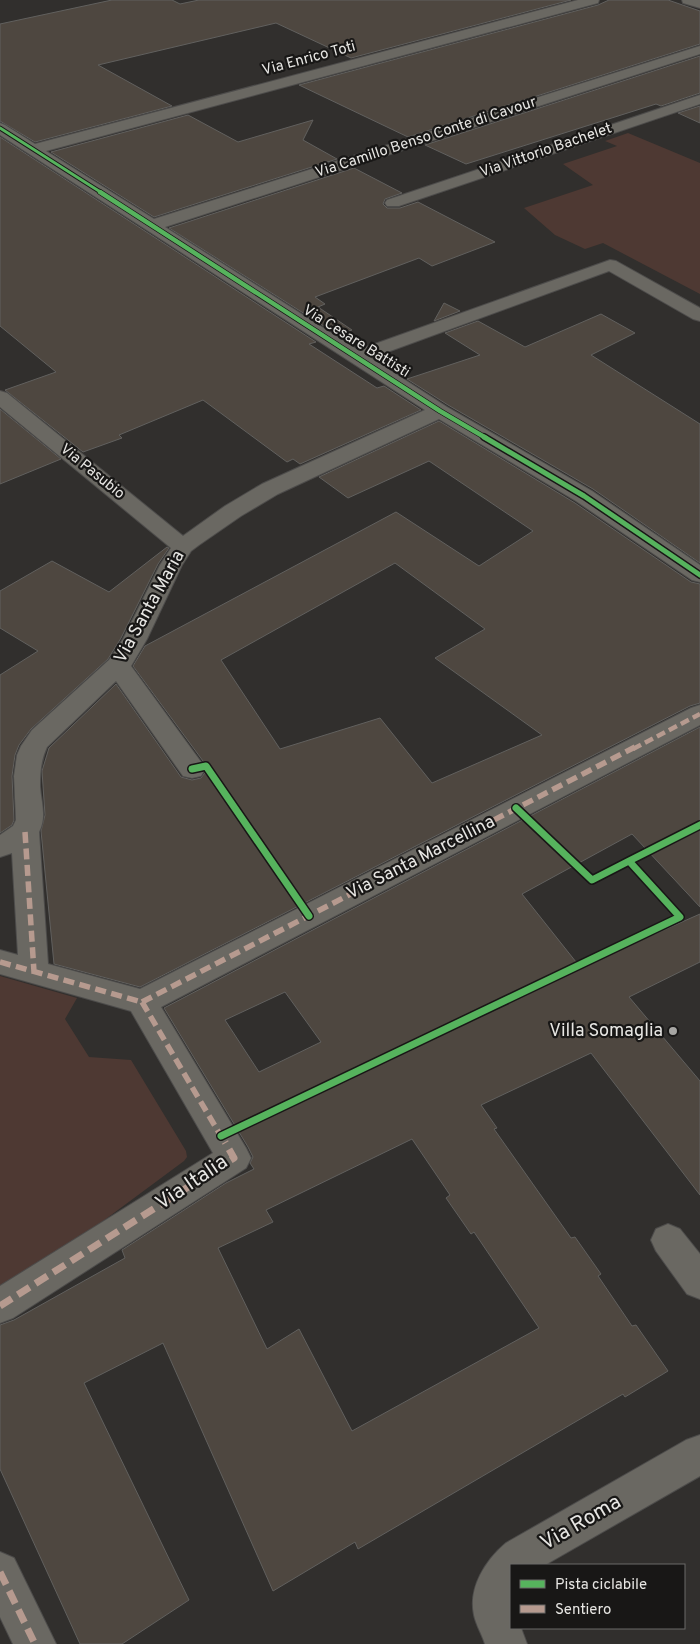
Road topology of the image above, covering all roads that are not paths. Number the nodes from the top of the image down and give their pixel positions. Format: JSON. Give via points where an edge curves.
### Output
{"nodes":[{"id":1,"x":593,"y":0,"type":"edge"},
{"id":2,"x":688,"y":0,"type":"edge"},
{"id":3,"x":700,"y":4,"type":"edge"},
{"id":4,"x":700,"y":50,"type":"edge"},
{"id":5,"x":700,"y":99,"type":"edge"},
{"id":6,"x":0,"y":128,"type":"edge"},
{"id":7,"x":34,"y":149,"type":"junction"},
{"id":8,"x":393,"y":203,"type":"dead end"},
{"id":9,"x":152,"y":225,"type":"junction"},
{"id":10,"x":700,"y":315,"type":"edge"},
{"id":11,"x":356,"y":357,"type":"junction"},
{"id":12,"x":0,"y":397,"type":"edge"},
{"id":13,"x":440,"y":410,"type":"junction"},
{"id":14,"x":183,"y":547,"type":"junction"},
{"id":15,"x":700,"y":575,"type":"edge"},
{"id":16,"x":118,"y":666,"type":"junction"},
{"id":17,"x":700,"y":714,"type":"edge"},
{"id":18,"x":192,"y":769,"type":"dead end"},
{"id":19,"x":25,"y":832,"type":"junction"},
{"id":20,"x":0,"y":847,"type":"edge"},
{"id":21,"x":0,"y":962,"type":"edge"},
{"id":22,"x":34,"y":972,"type":"junction"},
{"id":23,"x":142,"y":1002,"type":"junction"},
{"id":24,"x":668,"y":1240,"type":"dead end"},
{"id":25,"x":700,"y":1282,"type":"edge"},
{"id":26,"x":0,"y":1306,"type":"edge"},
{"id":27,"x":700,"y":1454,"type":"edge"},
{"id":28,"x":513,"y":1564,"type":"edge"},
{"id":29,"x":510,"y":1567,"type":"edge"},
{"id":30,"x":0,"y":1572,"type":"edge"},
{"id":31,"x":34,"y":1644,"type":"edge"},
{"id":32,"x":506,"y":1644,"type":"edge"}],
"edges":[{"from":1,"to":7,"type":"street","name":"Via Enrico Toti"},
{"from":2,"to":3,"type":"street"},
{"from":4,"to":9,"type":"street","name":"Via Camillo Benso Conte di Cavour"},
{"from":5,"to":8,"type":"street","name":"Via Vittorio Bachelet"},
{"from":6,"to":7,"type":"street","name":"Via Cesare Battisti"},
{"from":7,"to":9,"type":"street","name":"Via Cesare Battisti"},
{"from":9,"to":11,"type":"street","name":"Via Cesare Battisti"},
{"from":10,"to":11,"type":"street","via":[[610,265]]},
{"from":11,"to":13,"type":"street","name":"Via Cesare Battisti"},
{"from":12,"to":14,"type":"street","name":"Via Pasubio"},
{"from":13,"to":14,"type":"street","name":"Via Santa Maria","via":[[270,489],[204,529]]},
{"from":13,"to":15,"type":"street","name":"Via Cesare Battisti","via":[[584,496]]},
{"from":14,"to":16,"type":"street","name":"Via Santa Maria"},
{"from":16,"to":18,"type":"street"},
{"from":16,"to":19,"type":"street","name":"Via Santa Maria","via":[[41,736],[31,750],[26,770],[30,820]]},
{"from":17,"to":23,"type":"street","name":"Via Santa Marcellina"},
{"from":19,"to":20,"type":"street"},
{"from":19,"to":22,"type":"street","name":"Via Santa Maria"},
{"from":21,"to":22,"type":"street"},
{"from":22,"to":23,"type":"street"},
{"from":23,"to":26,"type":"street","name":"Via Italia","via":[[234,1158]]},
{"from":24,"to":25,"type":"street"},
{"from":27,"to":28,"type":"street","name":"Via Roma"},
{"from":29,"to":32,"type":"street","name":"Via Roma","via":[[499,1580],[494,1600],[494,1613]]},
{"from":30,"to":31,"type":"street"}]}
